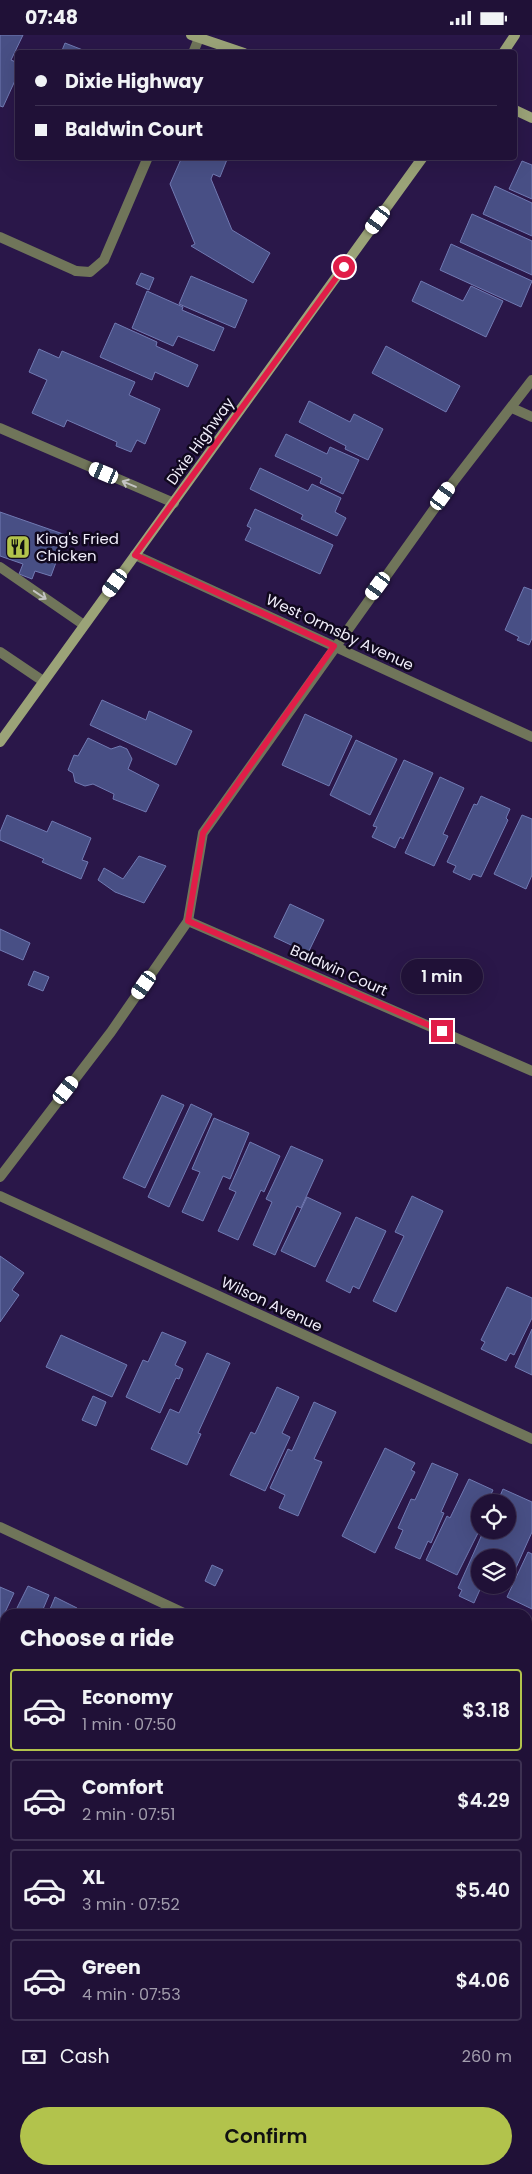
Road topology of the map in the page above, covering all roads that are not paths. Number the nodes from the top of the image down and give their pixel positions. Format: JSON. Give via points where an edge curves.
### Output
{"nodes":[{"id":1,"x":515,"y":35,"type":"edge"},
{"id":2,"x":195,"y":37,"type":"edge"},
{"id":3,"x":193,"y":50,"type":"edge"},
{"id":4,"x":235,"y":50,"type":"edge"},
{"id":5,"x":505,"y":50,"type":"edge"},
{"id":6,"x":517,"y":111,"type":"edge"},
{"id":7,"x":532,"y":118,"type":"edge"},
{"id":8,"x":147,"y":160,"type":"edge"},
{"id":9,"x":421,"y":160,"type":"edge"},
{"id":10,"x":0,"y":237,"type":"edge"},
{"id":11,"x":532,"y":381,"type":"edge"},
{"id":12,"x":512,"y":408,"type":"junction"},
{"id":13,"x":532,"y":417,"type":"edge"},
{"id":14,"x":0,"y":428,"type":"edge"},
{"id":15,"x":174,"y":503,"type":"junction"},
{"id":16,"x":135,"y":555,"type":"junction"},
{"id":17,"x":0,"y":567,"type":"edge"},
{"id":18,"x":84,"y":625,"type":"junction"},
{"id":19,"x":334,"y":646,"type":"junction"},
{"id":20,"x":0,"y":652,"type":"edge"},
{"id":21,"x":43,"y":681,"type":"junction"},
{"id":22,"x":532,"y":737,"type":"edge"},
{"id":23,"x":0,"y":742,"type":"edge"},
{"id":24,"x":188,"y":921,"type":"junction"},
{"id":25,"x":532,"y":1071,"type":"edge"},
{"id":26,"x":0,"y":1177,"type":"edge"},
{"id":27,"x":0,"y":1196,"type":"edge"},
{"id":28,"x":532,"y":1439,"type":"edge"},
{"id":29,"x":0,"y":1527,"type":"edge"},
{"id":30,"x":175,"y":1609,"type":"edge"}],
"edges":[{"from":1,"to":5,"type":"street"},
{"from":2,"to":3,"type":"street"},
{"from":2,"to":4,"type":"street"},
{"from":6,"to":7,"type":"street"},
{"from":8,"to":10,"type":"street","via":[[104,260],[90,272],[76,271]]},
{"from":9,"to":15,"type":"street","name":"Dixie Highway"},
{"from":11,"to":12,"type":"street"},
{"from":12,"to":13,"type":"street"},
{"from":12,"to":19,"type":"street","via":[[454,481]]},
{"from":15,"to":14,"type":"street","one_way":true},
{"from":15,"to":16,"type":"street","name":"Dixie Highway"},
{"from":16,"to":18,"type":"street","name":"Dixie Highway"},
{"from":16,"to":19,"type":"street","name":"West Ormsby Avenue"},
{"from":17,"to":18,"type":"street","one_way":true},
{"from":18,"to":21,"type":"street","name":"Dixie Highway"},
{"from":19,"to":22,"type":"street","name":"West Ormsby Avenue"},
{"from":19,"to":24,"type":"street","via":[[203,833]]},
{"from":20,"to":21,"type":"street"},
{"from":21,"to":23,"type":"street","name":"Dixie Highway"},
{"from":24,"to":25,"type":"street","name":"Baldwin Court"},
{"from":24,"to":26,"type":"street","via":[[111,1033]]},
{"from":27,"to":28,"type":"street","name":"Wilson Avenue"},
{"from":29,"to":30,"type":"street"}]}
